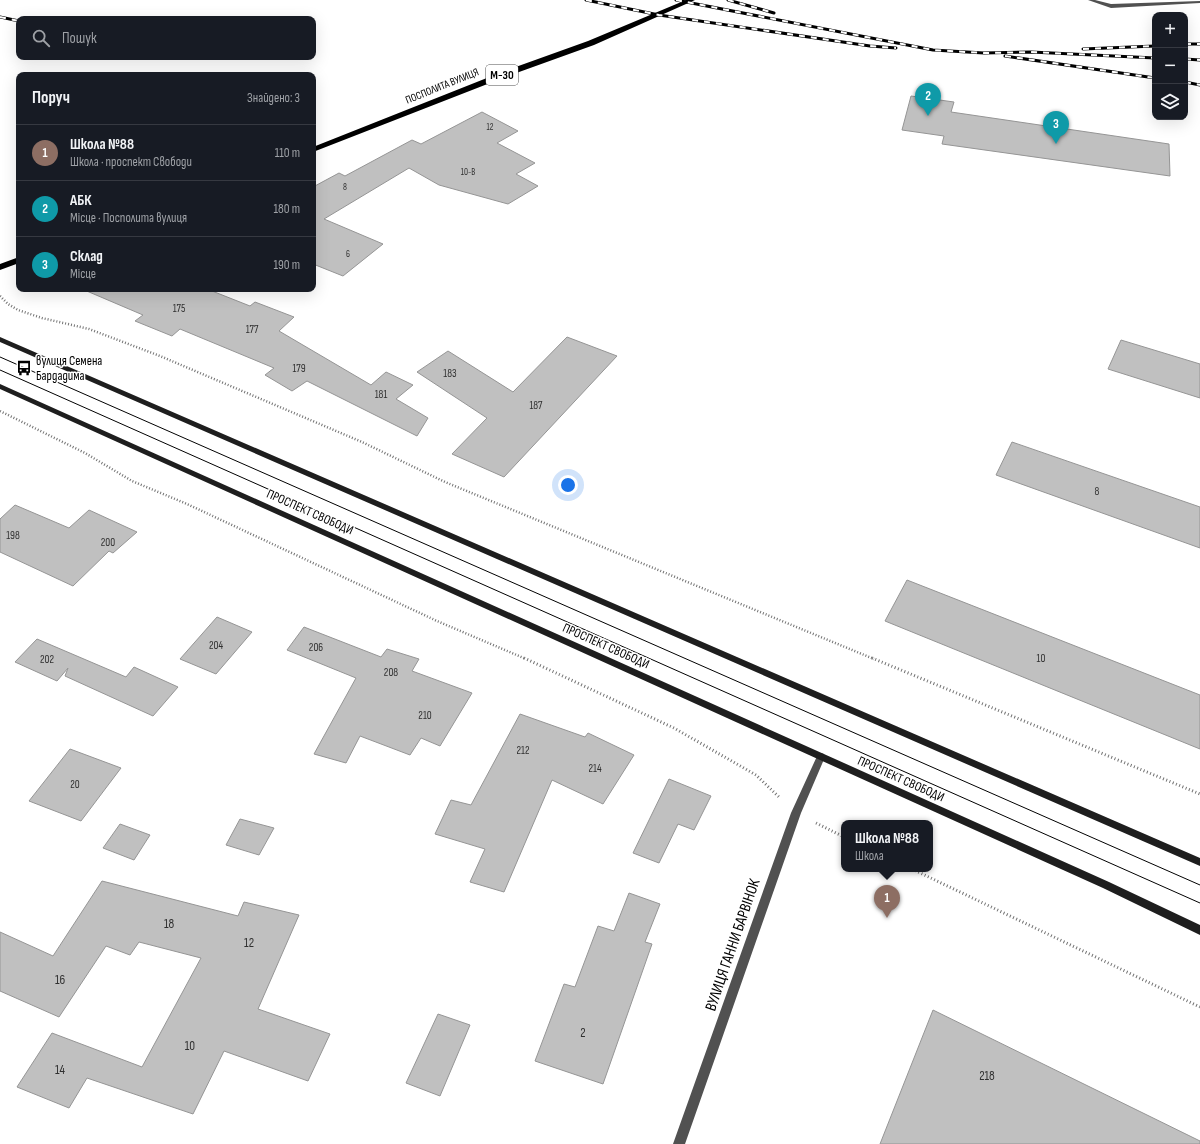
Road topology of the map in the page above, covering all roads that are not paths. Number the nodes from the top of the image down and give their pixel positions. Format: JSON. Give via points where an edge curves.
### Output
{"nodes":[{"id":1,"x":692,"y":0,"type":"edge"},
{"id":2,"x":1090,"y":0,"type":"edge"},
{"id":3,"x":1200,"y":2,"type":"edge"},
{"id":4,"x":316,"y":149,"type":"edge"},
{"id":5,"x":16,"y":261,"type":"edge"},
{"id":6,"x":0,"y":267,"type":"edge"},
{"id":7,"x":0,"y":339,"type":"edge"},
{"id":8,"x":0,"y":386,"type":"edge"},
{"id":9,"x":821,"y":757,"type":"junction"},
{"id":10,"x":1200,"y":862,"type":"edge"},
{"id":11,"x":1200,"y":930,"type":"edge"},
{"id":12,"x":679,"y":1144,"type":"edge"}],
"edges":[{"from":1,"to":4,"type":"highway","name":"ПОСПОЛИТА ВУЛИЦЯ","number":"М-30","via":[[591,43]]},
{"from":2,"to":3,"type":"street","via":[[1111,6]]},
{"from":5,"to":6,"type":"highway"},
{"from":7,"to":10,"type":"main road"},
{"from":8,"to":9,"type":"main road","name":"ПРОСПЕКТ СВОБОДИ"},
{"from":9,"to":11,"type":"main road","name":"ПРОСПЕКТ СВОБОДИ"},
{"from":9,"to":12,"type":"street","name":"ВУЛИЦЯ ГАННИ БАРВІНОК","via":[[796,813]]}]}
